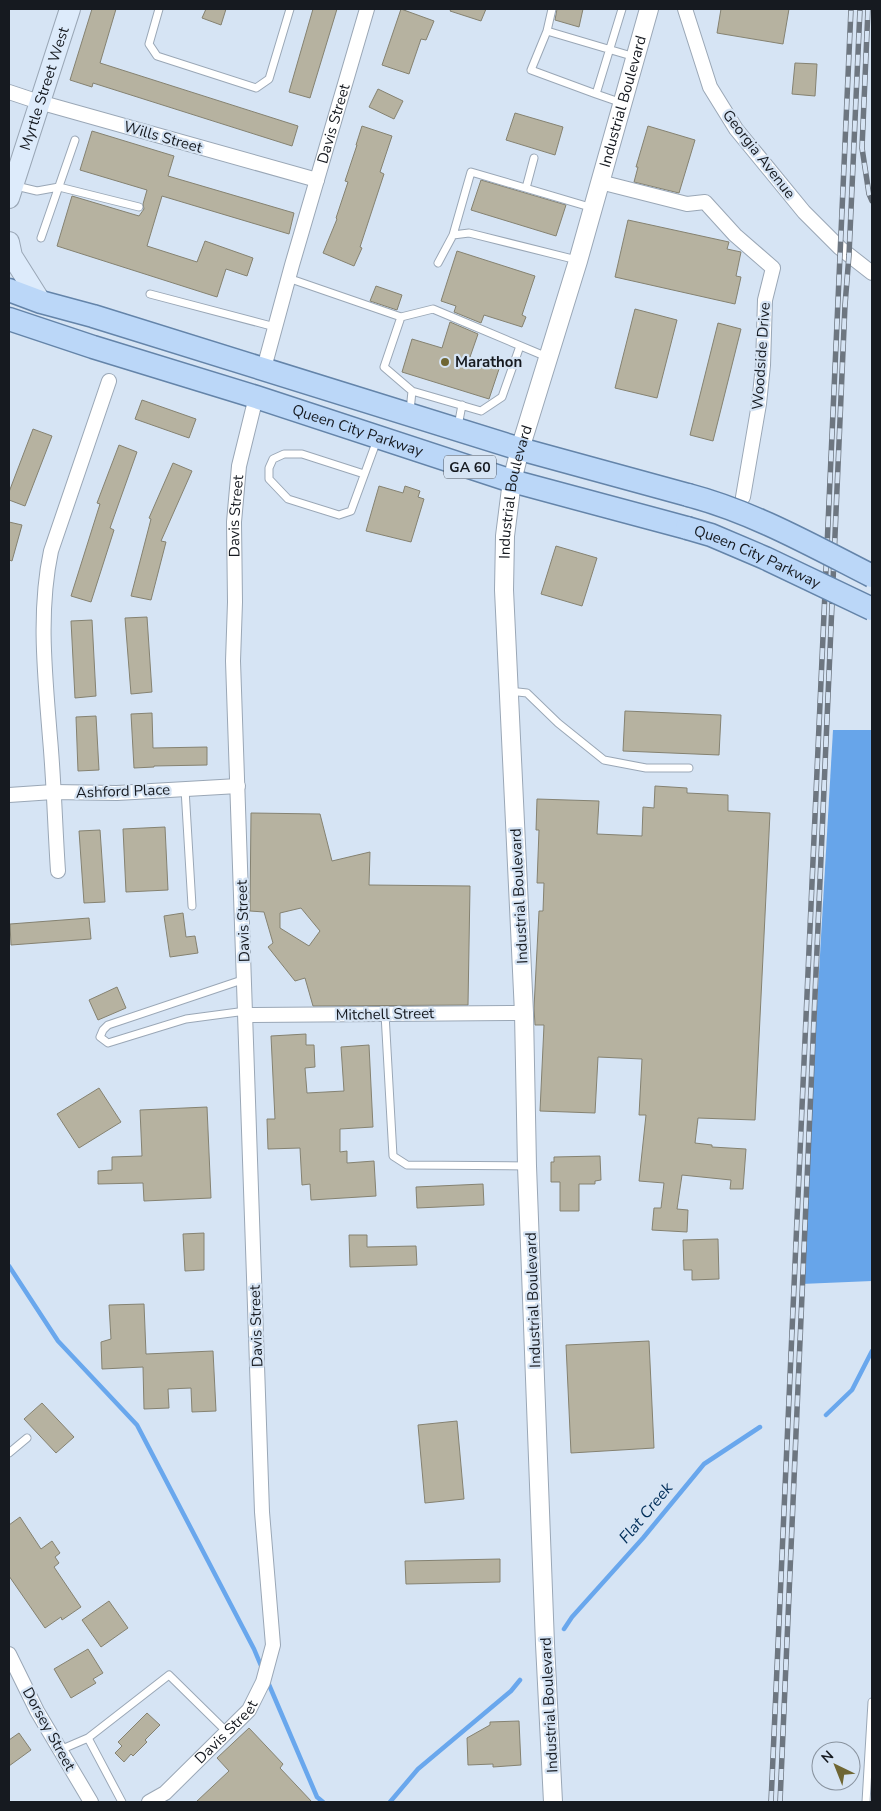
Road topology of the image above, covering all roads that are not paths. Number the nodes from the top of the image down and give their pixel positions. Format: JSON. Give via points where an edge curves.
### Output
{"nodes":[{"id":1,"x":70,"y":9,"type":"edge"},
{"id":2,"x":159,"y":9,"type":"edge"},
{"id":3,"x":290,"y":9,"type":"edge"},
{"id":4,"x":368,"y":9,"type":"edge"},
{"id":5,"x":552,"y":9,"type":"edge"},
{"id":6,"x":622,"y":9,"type":"edge"},
{"id":7,"x":649,"y":9,"type":"edge"},
{"id":8,"x":684,"y":9,"type":"edge"},
{"id":9,"x":547,"y":31,"type":"junction"},
{"id":10,"x":610,"y":48,"type":"junction"},
{"id":11,"x":636,"y":57,"type":"junction"},
{"id":12,"x":9,"y":92,"type":"edge"},
{"id":13,"x":596,"y":94,"type":"junction"},
{"id":14,"x":39,"y":102,"type":"junction"},
{"id":15,"x":622,"y":103,"type":"junction"},
{"id":16,"x":75,"y":140,"type":"dead end"},
{"id":17,"x":534,"y":158,"type":"dead end"},
{"id":18,"x":317,"y":180,"type":"junction"},
{"id":19,"x":600,"y":182,"type":"junction"},
{"id":20,"x":59,"y":187,"type":"junction"},
{"id":21,"x":526,"y":188,"type":"junction"},
{"id":22,"x":10,"y":193,"type":"edge"},
{"id":23,"x":139,"y":207,"type":"dead end"},
{"id":24,"x":593,"y":208,"type":"junction"},
{"id":25,"x":453,"y":235,"type":"junction"},
{"id":26,"x":42,"y":238,"type":"dead end"},
{"id":27,"x":9,"y":242,"type":"edge"},
{"id":28,"x":578,"y":261,"type":"junction"},
{"id":29,"x":438,"y":263,"type":"dead end"},
{"id":30,"x":872,"y":273,"type":"edge"},
{"id":31,"x":288,"y":278,"type":"junction"},
{"id":32,"x":9,"y":290,"type":"edge"},
{"id":33,"x":150,"y":294,"type":"dead end"},
{"id":34,"x":41,"y":302,"type":"junction"},
{"id":35,"x":401,"y":317,"type":"junction"},
{"id":36,"x":9,"y":319,"type":"edge"},
{"id":37,"x":275,"y":327,"type":"junction"},
{"id":38,"x":520,"y":346,"type":"junction"},
{"id":39,"x":548,"y":358,"type":"junction"},
{"id":40,"x":264,"y":368,"type":"junction"},
{"id":41,"x":109,"y":381,"type":"dead end"},
{"id":42,"x":412,"y":391,"type":"junction"},
{"id":43,"x":256,"y":397,"type":"junction"},
{"id":44,"x":462,"y":405,"type":"junction"},
{"id":45,"x":409,"y":414,"type":"junction"},
{"id":46,"x":457,"y":429,"type":"junction"},
{"id":47,"x":378,"y":437,"type":"junction"},
{"id":48,"x":520,"y":449,"type":"junction"},
{"id":49,"x":364,"y":474,"type":"junction"},
{"id":50,"x":512,"y":482,"type":"junction"},
{"id":51,"x":744,"y":497,"type":"dead end"},
{"id":52,"x":872,"y":576,"type":"edge"},
{"id":53,"x":872,"y":609,"type":"edge"},
{"id":54,"x":509,"y":691,"type":"junction"},
{"id":55,"x":689,"y":768,"type":"dead end"},
{"id":56,"x":238,"y":786,"type":"junction"},
{"id":57,"x":185,"y":789,"type":"junction"},
{"id":58,"x":53,"y":792,"type":"junction"},
{"id":59,"x":9,"y":795,"type":"edge"},
{"id":60,"x":58,"y":871,"type":"dead end"},
{"id":61,"x":192,"y":906,"type":"dead end"},
{"id":62,"x":245,"y":979,"type":"junction"},
{"id":63,"x":246,"y":1013,"type":"junction"},
{"id":64,"x":524,"y":1013,"type":"junction"},
{"id":65,"x":385,"y":1014,"type":"junction"},
{"id":66,"x":527,"y":1166,"type":"junction"},
{"id":67,"x":27,"y":1438,"type":"dead end"},
{"id":68,"x":9,"y":1453,"type":"edge"},
{"id":69,"x":9,"y":1654,"type":"edge"},
{"id":70,"x":872,"y":1702,"type":"edge"},
{"id":71,"x":227,"y":1732,"type":"junction"},
{"id":72,"x":88,"y":1738,"type":"junction"},
{"id":73,"x":60,"y":1750,"type":"junction"},
{"id":74,"x":91,"y":1802,"type":"edge"},
{"id":75,"x":122,"y":1802,"type":"edge"},
{"id":76,"x":149,"y":1802,"type":"edge"},
{"id":77,"x":554,"y":1802,"type":"edge"},
{"id":78,"x":866,"y":1802,"type":"edge"}],
"edges":[{"from":1,"to":14,"type":"main road","name":"Myrtle Street West"},
{"from":2,"to":3,"type":"lane","via":[[149,44],[157,56],[256,88],[270,79]]},
{"from":4,"to":18,"type":"street","name":"Davis Street"},
{"from":5,"to":9,"type":"lane"},
{"from":6,"to":10,"type":"lane"},
{"from":7,"to":11,"type":"street","name":"Industrial Boulevard"},
{"from":8,"to":30,"type":"street","name":"Georgia Avenue","via":[[710,87],[736,129],[804,212],[840,248]]},
{"from":9,"to":10,"type":"lane"},
{"from":9,"to":13,"type":"lane","via":[[531,70]]},
{"from":10,"to":11,"type":"lane"},
{"from":10,"to":13,"type":"lane"},
{"from":11,"to":15,"type":"street","name":"Industrial Boulevard"},
{"from":12,"to":14,"type":"street","name":"Wills Street"},
{"from":13,"to":15,"type":"lane"},
{"from":14,"to":18,"type":"street","name":"Wills Street"},
{"from":14,"to":22,"type":"main road","name":"Myrtle Street West"},
{"from":15,"to":19,"type":"street","name":"Industrial Boulevard"},
{"from":16,"to":20,"type":"lane"},
{"from":17,"to":21,"type":"lane"},
{"from":18,"to":31,"type":"street","name":"Davis Street"},
{"from":19,"to":24,"type":"street","name":"Industrial Boulevard"},
{"from":19,"to":51,"type":"street","name":"Woodside Drive","via":[[687,204],[705,202],[735,235],[773,268],[765,300],[759,404]]},
{"from":20,"to":22,"type":"lane"},
{"from":20,"to":23,"type":"lane"},
{"from":20,"to":26,"type":"lane"},
{"from":21,"to":24,"type":"lane"},
{"from":21,"to":25,"type":"lane","via":[[471,172]]},
{"from":24,"to":28,"type":"street","name":"Industrial Boulevard"},
{"from":25,"to":28,"type":"lane","via":[[469,233]]},
{"from":25,"to":29,"type":"lane"},
{"from":27,"to":34,"type":"main road","via":[[12,256]]},
{"from":28,"to":39,"type":"street","name":"Industrial Boulevard"},
{"from":31,"to":35,"type":"lane"},
{"from":31,"to":37,"type":"street","name":"Davis Street"},
{"from":32,"to":34,"type":"main road","name":"Queen City Parkway","number":"GA 60"},
{"from":33,"to":37,"type":"lane"},
{"from":34,"to":40,"type":"main road","name":"Queen City Parkway","number":"GA 60"},
{"from":35,"to":38,"type":"lane","via":[[433,310]]},
{"from":35,"to":42,"type":"lane","via":[[384,367]]},
{"from":36,"to":43,"type":"main road","name":"Queen City Parkway","number":"GA 60"},
{"from":37,"to":40,"type":"street","name":"Davis Street"},
{"from":38,"to":39,"type":"lane"},
{"from":38,"to":44,"type":"lane","via":[[502,397],[481,411]]},
{"from":39,"to":48,"type":"street","name":"Industrial Boulevard"},
{"from":40,"to":43,"type":"main road","name":"Davis Street"},
{"from":40,"to":45,"type":"main road","name":"Queen City Parkway","number":"GA 60"},
{"from":41,"to":58,"type":"street","via":[[46,571],[44,656]]},
{"from":42,"to":44,"type":"lane"},
{"from":42,"to":45,"type":"lane"},
{"from":43,"to":47,"type":"main road","name":"Queen City Parkway","number":"GA 60"},
{"from":43,"to":56,"type":"street","name":"Davis Street","via":[[239,466],[234,522],[233,662]]},
{"from":44,"to":46,"type":"lane"},
{"from":45,"to":46,"type":"main road","name":"Queen City Parkway","number":"GA 60"},
{"from":46,"to":48,"type":"main road","name":"Queen City Parkway","number":"GA 60"},
{"from":47,"to":49,"type":"lane"},
{"from":47,"to":50,"type":"main road","name":"Queen City Parkway","number":"GA 60"},
{"from":48,"to":50,"type":"street","name":"Industrial Boulevard"},
{"from":48,"to":52,"type":"main road","name":"Queen City Parkway","number":"GA 60","bridge":true,"via":[[714,502],[781,530]]},
{"from":49,"to":49,"type":"lane","via":[[351,511],[339,515],[288,499],[268,480],[273,459],[284,454],[302,454]]},
{"from":50,"to":53,"type":"main road","name":"Queen City Parkway","number":"GA 60","bridge":true,"via":[[711,535]]},
{"from":50,"to":54,"type":"street","name":"Industrial Boulevard","via":[[505,536],[504,590]]},
{"from":54,"to":55,"type":"lane","via":[[527,693],[604,760],[646,768]]},
{"from":54,"to":64,"type":"street","name":"Industrial Boulevard"},
{"from":56,"to":57,"type":"street","name":"Ashford Place"},
{"from":56,"to":62,"type":"street","name":"Davis Street"},
{"from":57,"to":58,"type":"street","name":"Ashford Place"},
{"from":57,"to":61,"type":"lane"},
{"from":58,"to":59,"type":"street","name":"Ashford Place"},
{"from":58,"to":60,"type":"street"},
{"from":62,"to":63,"type":"street","name":"Davis Street"},
{"from":62,"to":63,"type":"lane","via":[[108,1025],[100,1037],[108,1043],[186,1019]]},
{"from":63,"to":65,"type":"street","name":"Mitchell Street"},
{"from":63,"to":71,"type":"street","name":"Davis Street","via":[[262,1512],[273,1645],[263,1682],[249,1710]]},
{"from":64,"to":65,"type":"street","name":"Mitchell Street"},
{"from":64,"to":66,"type":"street","name":"Industrial Boulevard"},
{"from":65,"to":66,"type":"lane","via":[[393,1156],[407,1165]]},
{"from":66,"to":77,"type":"street","name":"Industrial Boulevard"},
{"from":67,"to":68,"type":"lane"},
{"from":69,"to":73,"type":"street","name":"Dorsey Street"},
{"from":70,"to":78,"type":"lane"},
{"from":71,"to":72,"type":"lane","via":[[169,1675]]},
{"from":71,"to":76,"type":"street","name":"Davis Street","via":[[165,1793]]},
{"from":72,"to":73,"type":"lane"},
{"from":72,"to":75,"type":"lane"},
{"from":73,"to":74,"type":"street","name":"Dorsey Street"}]}
